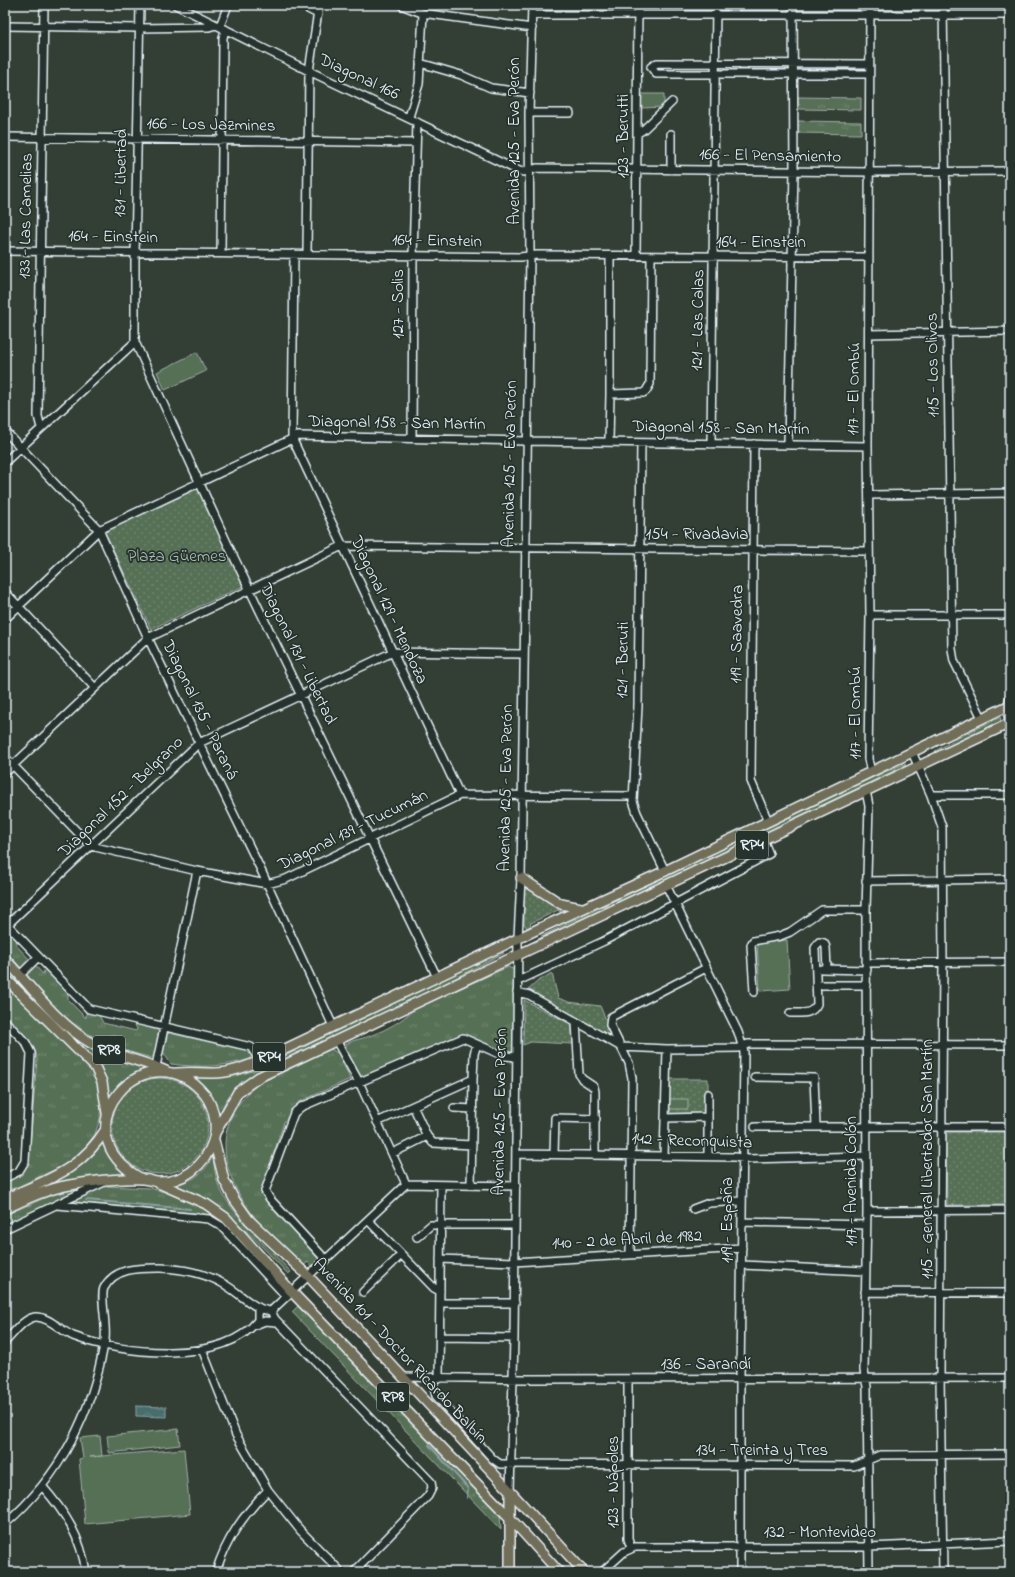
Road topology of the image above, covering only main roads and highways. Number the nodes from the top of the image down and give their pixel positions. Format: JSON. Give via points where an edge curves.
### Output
{"nodes":[{"id":1,"x":1009,"y":706,"type":"edge"},
{"id":2,"x":1010,"y":722,"type":"edge"},
{"id":3,"x":521,"y":878,"type":"road end"},
{"id":4,"x":583,"y":908,"type":"junction"},
{"id":5,"x":5,"y":959,"type":"edge"},
{"id":6,"x":5,"y":978,"type":"edge"},
{"id":7,"x":172,"y":1073,"type":"junction"},
{"id":8,"x":107,"y":1116,"type":"junction"},
{"id":9,"x":106,"y":1128,"type":"junction"},
{"id":10,"x":214,"y":1137,"type":"junction"},
{"id":11,"x":142,"y":1179,"type":"junction"},
{"id":12,"x":156,"y":1182,"type":"junction"},
{"id":13,"x":8,"y":1196,"type":"edge"},
{"id":14,"x":5,"y":1209,"type":"edge"},
{"id":15,"x":510,"y":1491,"type":"junction"},
{"id":16,"x":510,"y":1518,"type":"junction"},
{"id":17,"x":510,"y":1572,"type":"edge"},
{"id":18,"x":559,"y":1572,"type":"edge"},
{"id":19,"x":584,"y":1572,"type":"edge"}],
"edges":[{"from":1,"to":4,"type":"main road","number":"RP4"},
{"from":2,"to":10,"type":"main road","number":"RP4","via":[[245,1086],[231,1102]]},
{"from":3,"to":4,"type":"main road","via":[[561,904]]},
{"from":4,"to":7,"type":"main road","number":"RP4","via":[[260,1061],[224,1072]]},
{"from":5,"to":7,"type":"main road","number":"RP8","via":[[57,1016],[79,1035],[102,1048]]},
{"from":6,"to":8,"type":"main road","number":"RP8","via":[[95,1067],[102,1082]]},
{"from":7,"to":8,"type":"main road","number":"RP4","via":[[150,1074],[134,1079],[122,1088],[112,1101]]},
{"from":7,"to":10,"type":"main road","via":[[198,1088],[206,1097],[215,1120]]},
{"from":8,"to":9,"type":"main road","number":"RP4"},
{"from":9,"to":11,"type":"main road","number":"RP4","via":[[109,1145],[116,1159],[128,1171]]},
{"from":9,"to":13,"type":"main road","number":"RP4","via":[[93,1148],[74,1166]]},
{"from":10,"to":12,"type":"main road","number":"RP4","via":[[208,1155],[198,1167],[186,1176]]},
{"from":10,"to":15,"type":"main road","name":"Avenida 101 - Doctor Ricardo Balbín","number":"RP8","via":[[224,1180],[242,1211],[257,1229],[308,1276]]},
{"from":11,"to":12,"type":"main road","number":"RP4"},
{"from":11,"to":14,"type":"main road","number":"RP4","via":[[68,1185],[47,1190]]},
{"from":12,"to":16,"type":"main road","name":"Avenida 101 - Doctor Ricardo Balbín","number":"RP8","via":[[206,1204],[236,1228],[289,1294]]},
{"from":15,"to":16,"type":"main road","name":"Avenida 125 - Eva Perón"},
{"from":15,"to":19,"type":"main road","name":"Avenida 101 - Doctor Ricardo Balbín","number":"RP8"},
{"from":16,"to":17,"type":"main road","name":"Avenida 125 - Eva Perón"},
{"from":16,"to":18,"type":"main road","name":"Avenida 101 - Doctor Ricardo Balbín","number":"RP8"}]}
